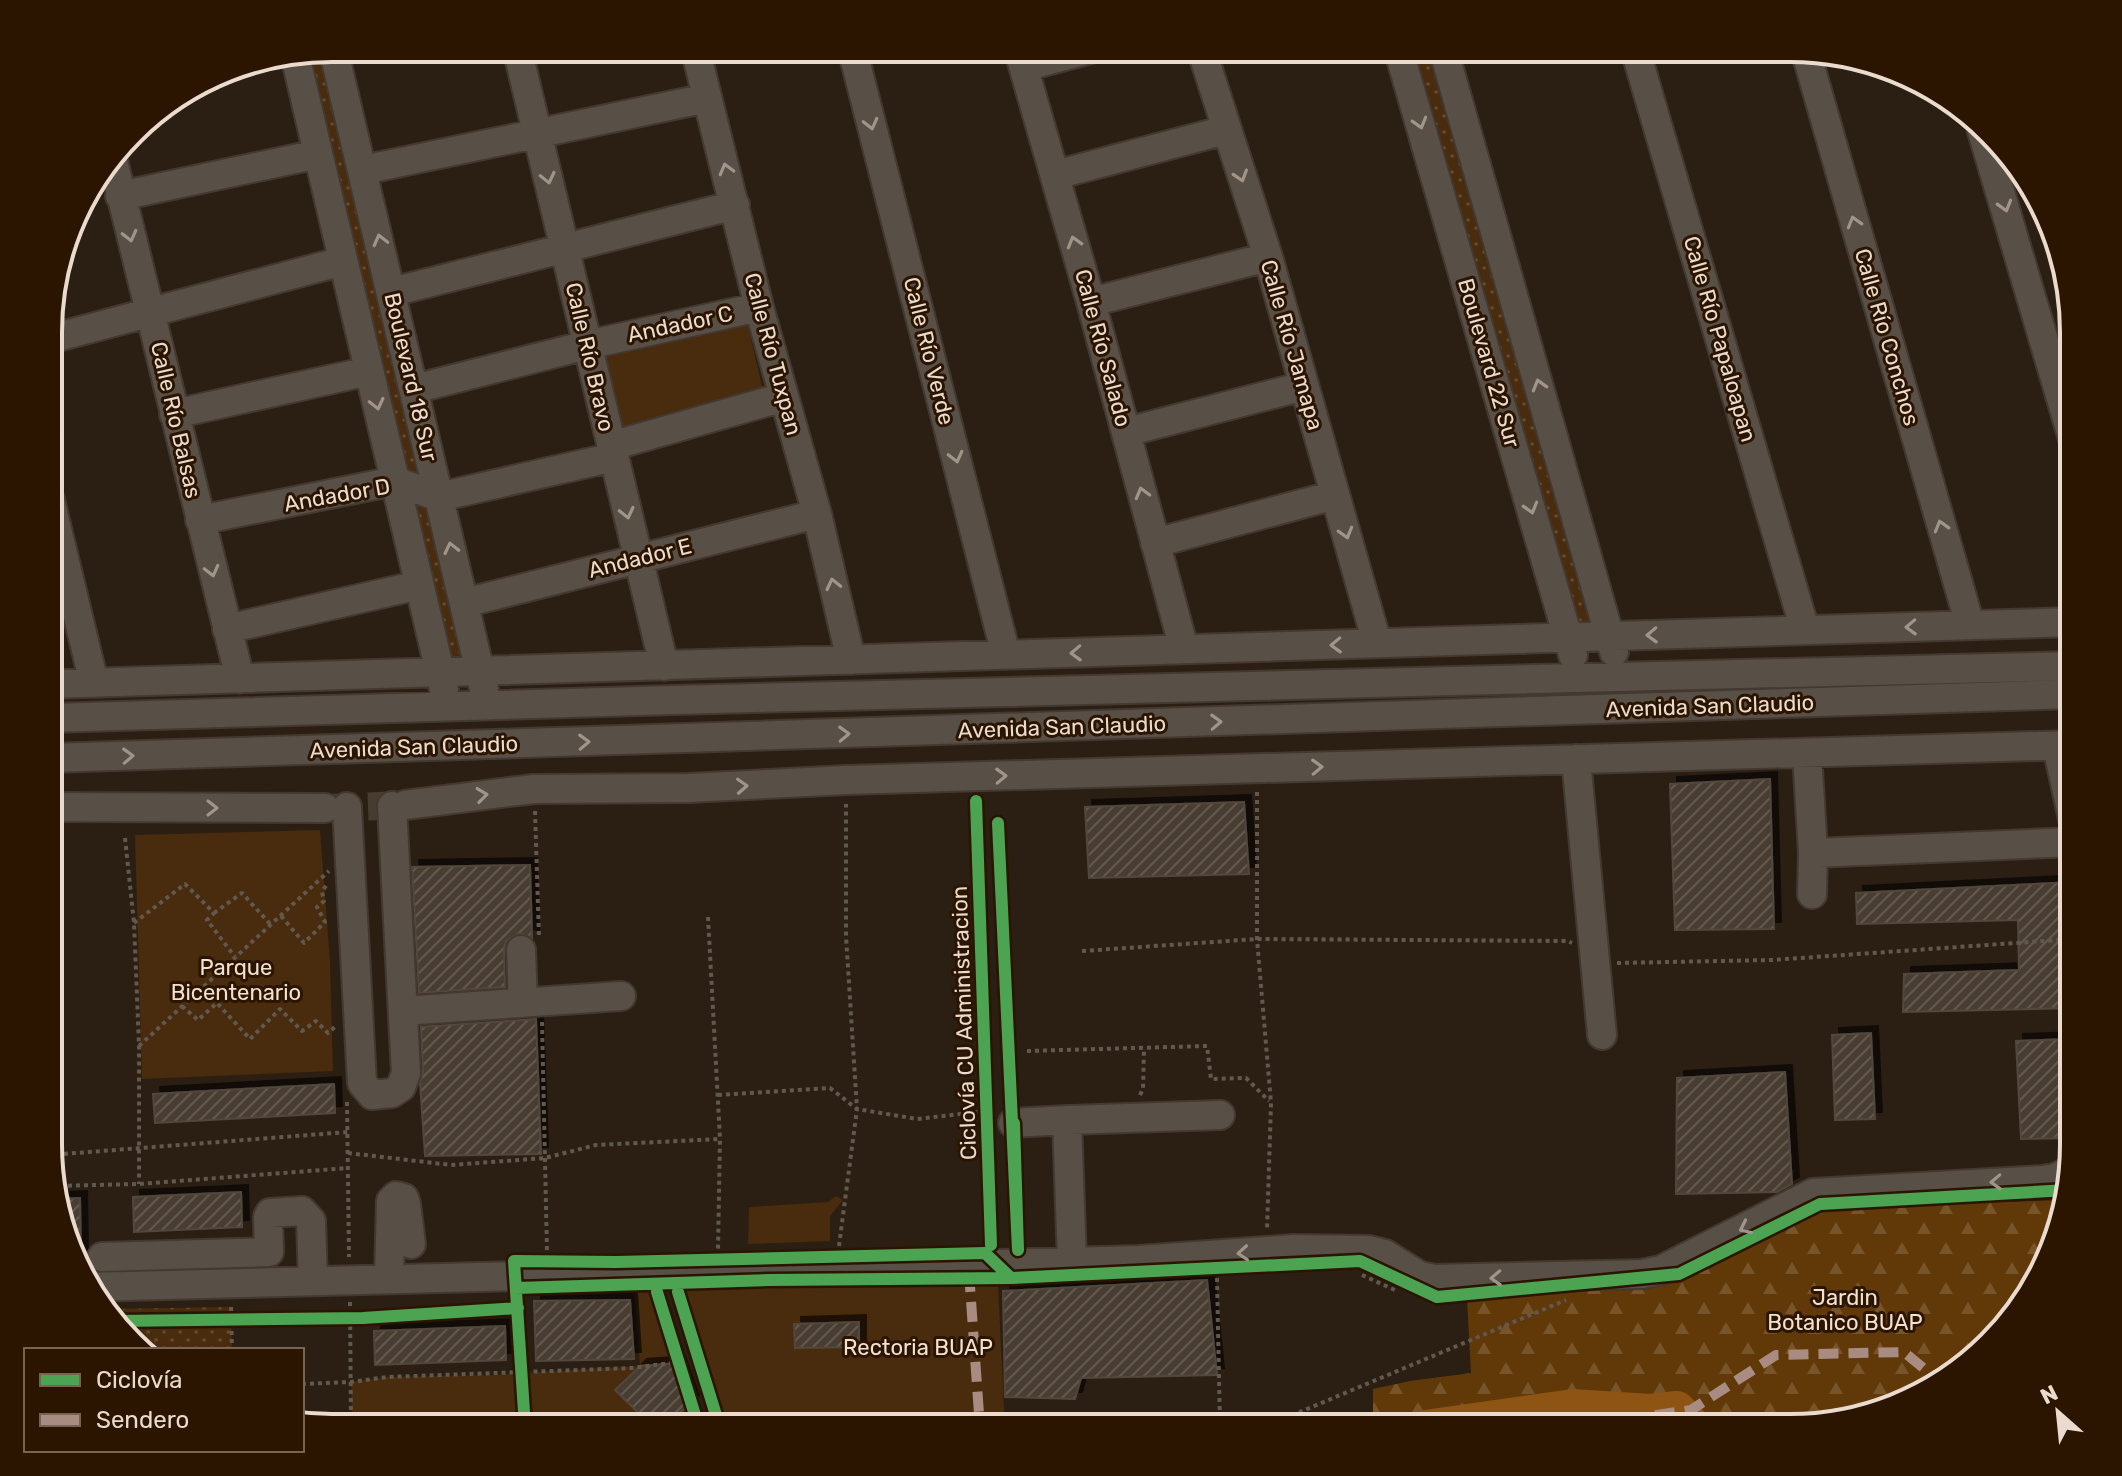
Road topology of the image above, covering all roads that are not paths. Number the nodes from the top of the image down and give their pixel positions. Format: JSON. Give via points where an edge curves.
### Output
{"nodes":[{"id":1,"x":336,"y":62,"type":"edge"},
{"id":2,"x":520,"y":62,"type":"edge"},
{"id":3,"x":698,"y":62,"type":"edge"},
{"id":4,"x":856,"y":62,"type":"edge"},
{"id":5,"x":1022,"y":62,"type":"edge"},
{"id":6,"x":1205,"y":63,"type":"edge"},
{"id":7,"x":1402,"y":63,"type":"edge"},
{"id":8,"x":1447,"y":63,"type":"edge"},
{"id":9,"x":1639,"y":63,"type":"edge"},
{"id":10,"x":1809,"y":63,"type":"edge"},
{"id":11,"x":297,"y":64,"type":"edge"},
{"id":12,"x":707,"y":98,"type":"junction"},
{"id":13,"x":1226,"y":130,"type":"junction"},
{"id":14,"x":537,"y":134,"type":"junction"},
{"id":15,"x":1987,"y":148,"type":"edge"},
{"id":16,"x":318,"y":154,"type":"junction"},
{"id":17,"x":363,"y":170,"type":"junction"},
{"id":18,"x":115,"y":172,"type":"edge"},
{"id":19,"x":1055,"y":175,"type":"junction"},
{"id":20,"x":120,"y":196,"type":"junction"},
{"id":21,"x":735,"y":205,"type":"junction"},
{"id":22,"x":565,"y":250,"type":"junction"},
{"id":23,"x":1268,"y":257,"type":"junction"},
{"id":24,"x":343,"y":261,"type":"junction"},
{"id":25,"x":392,"y":292,"type":"junction"},
{"id":26,"x":1091,"y":302,"type":"junction"},
{"id":27,"x":759,"y":307,"type":"junction"},
{"id":28,"x":150,"y":313,"type":"junction"},
{"id":29,"x":62,"y":336,"type":"edge"},
{"id":30,"x":587,"y":345,"type":"junction"},
{"id":31,"x":369,"y":371,"type":"junction"},
{"id":32,"x":1304,"y":386,"type":"junction"},
{"id":33,"x":414,"y":389,"type":"junction"},
{"id":34,"x":2059,"y":392,"type":"edge"},
{"id":35,"x":784,"y":397,"type":"junction"},
{"id":36,"x":174,"y":414,"type":"junction"},
{"id":37,"x":1126,"y":432,"type":"junction"},
{"id":38,"x":1556,"y":444,"type":"junction"},
{"id":39,"x":613,"y":452,"type":"junction"},
{"id":40,"x":1515,"y":455,"type":"junction"},
{"id":41,"x":395,"y":481,"type":"junction"},
{"id":42,"x":1335,"y":495,"type":"junction"},
{"id":43,"x":439,"y":497,"type":"junction"},
{"id":44,"x":817,"y":514,"type":"junction"},
{"id":45,"x":200,"y":520,"type":"junction"},
{"id":46,"x":1155,"y":543,"type":"junction"},
{"id":47,"x":62,"y":551,"type":"edge"},
{"id":48,"x":638,"y":559,"type":"junction"},
{"id":49,"x":419,"y":585,"type":"junction"},
{"id":50,"x":464,"y":603,"type":"junction"},
{"id":51,"x":1801,"y":618,"type":"junction"},
{"id":52,"x":2059,"y":622,"type":"edge"},
{"id":53,"x":1970,"y":625,"type":"junction"},
{"id":54,"x":227,"y":629,"type":"junction"},
{"id":55,"x":1610,"y":636,"type":"junction"},
{"id":56,"x":1568,"y":638,"type":"junction"},
{"id":57,"x":1377,"y":643,"type":"junction"},
{"id":58,"x":1184,"y":649,"type":"junction"},
{"id":59,"x":1006,"y":655,"type":"junction"},
{"id":60,"x":851,"y":660,"type":"junction"},
{"id":61,"x":664,"y":666,"type":"junction"},
{"id":62,"x":2059,"y":666,"type":"edge"},
{"id":63,"x":480,"y":671,"type":"junction"},
{"id":64,"x":440,"y":672,"type":"junction"},
{"id":65,"x":1621,"y":676,"type":"junction"},
{"id":66,"x":1579,"y":677,"type":"junction"},
{"id":67,"x":240,"y":679,"type":"junction"},
{"id":68,"x":94,"y":683,"type":"junction"},
{"id":69,"x":62,"y":684,"type":"edge"},
{"id":70,"x":1195,"y":687,"type":"junction"},
{"id":71,"x":2059,"y":694,"type":"edge"},
{"id":72,"x":488,"y":705,"type":"junction"},
{"id":73,"x":448,"y":707,"type":"junction"},
{"id":74,"x":199,"y":715,"type":"junction"},
{"id":75,"x":62,"y":718,"type":"edge"},
{"id":76,"x":1157,"y":724,"type":"junction"},
{"id":77,"x":529,"y":743,"type":"junction"},
{"id":78,"x":2059,"y":745,"type":"edge"},
{"id":79,"x":231,"y":753,"type":"junction"},
{"id":80,"x":1807,"y":753,"type":"junction"},
{"id":81,"x":63,"y":758,"type":"edge"},
{"id":82,"x":1576,"y":759,"type":"junction"},
{"id":83,"x":534,"y":789,"type":"junction"},
{"id":84,"x":63,"y":807,"type":"edge"},
{"id":85,"x":2059,"y":843,"type":"edge"},
{"id":86,"x":1813,"y":853,"type":"junction"},
{"id":87,"x":1812,"y":894,"type":"dead end"},
{"id":88,"x":530,"y":946,"type":"road end"},
{"id":89,"x":621,"y":996,"type":"dead end"},
{"id":90,"x":532,"y":1002,"type":"junction"},
{"id":91,"x":403,"y":1011,"type":"junction"},
{"id":92,"x":1602,"y":1035,"type":"dead end"},
{"id":93,"x":1220,"y":1115,"type":"dead end"},
{"id":94,"x":1001,"y":1119,"type":"road end"},
{"id":95,"x":1067,"y":1120,"type":"junction"},
{"id":96,"x":2058,"y":1177,"type":"edge"},
{"id":97,"x":411,"y":1244,"type":"dead end"},
{"id":98,"x":269,"y":1252,"type":"junction"},
{"id":99,"x":102,"y":1257,"type":"dead end"},
{"id":100,"x":1072,"y":1262,"type":"junction"},
{"id":101,"x":389,"y":1279,"type":"junction"},
{"id":102,"x":299,"y":1282,"type":"junction"},
{"id":103,"x":103,"y":1287,"type":"edge"}],
"edges":[{"from":1,"to":17,"type":"street","name":"Boulevard 18 Sur"},
{"from":2,"to":14,"type":"street","name":"Calle Río Bravo"},
{"from":3,"to":12,"type":"street","name":"Calle Río Tuxpan"},
{"from":4,"to":59,"type":"street","name":"Calle Río Verde","one_way":true},
{"from":5,"to":19,"type":"street","name":"Calle Río Salado"},
{"from":6,"to":13,"type":"street","name":"Calle Río Jamapa"},
{"from":7,"to":40,"type":"street","name":"Boulevard 22 Sur","one_way":true},
{"from":38,"to":8,"type":"street","name":"Boulevard 22 Sur","one_way":true},
{"from":9,"to":51,"type":"street","name":"Calle Río Papaloapan"},
{"from":53,"to":10,"type":"street","name":"Calle Río Conchos","one_way":true},
{"from":11,"to":16,"type":"street","name":"Boulevard 18 Sur"},
{"from":12,"to":14,"type":"street"},
{"from":21,"to":12,"type":"street","name":"Calle Río Tuxpan","one_way":true},
{"from":13,"to":19,"type":"street"},
{"from":13,"to":23,"type":"street","name":"Calle Río Jamapa","one_way":true},
{"from":14,"to":17,"type":"street"},
{"from":14,"to":22,"type":"street","name":"Calle Río Bravo","one_way":true},
{"from":15,"to":34,"type":"street","one_way":true},
{"from":16,"to":20,"type":"street"},
{"from":16,"to":24,"type":"street","name":"Boulevard 18 Sur"},
{"from":25,"to":17,"type":"street","name":"Boulevard 18 Sur","one_way":true},
{"from":18,"to":20,"type":"street","name":"Calle Río Balsas"},
{"from":26,"to":19,"type":"street","name":"Calle Río Salado","one_way":true},
{"from":20,"to":28,"type":"street","name":"Calle Río Balsas","one_way":true},
{"from":21,"to":22,"type":"street"},
{"from":21,"to":27,"type":"street","name":"Calle Río Tuxpan"},
{"from":22,"to":25,"type":"street"},
{"from":22,"to":30,"type":"street","name":"Calle Río Bravo"},
{"from":23,"to":26,"type":"street"},
{"from":23,"to":32,"type":"street","name":"Calle Río Jamapa"},
{"from":24,"to":28,"type":"street"},
{"from":24,"to":31,"type":"street","name":"Boulevard 18 Sur"},
{"from":25,"to":33,"type":"street","name":"Boulevard 18 Sur"},
{"from":26,"to":37,"type":"street","name":"Calle Río Salado"},
{"from":27,"to":30,"type":"street","name":"Andador C"},
{"from":27,"to":35,"type":"street","name":"Calle Río Tuxpan"},
{"from":28,"to":29,"type":"street"},
{"from":28,"to":36,"type":"street","name":"Calle Río Balsas"},
{"from":30,"to":33,"type":"street","name":"Andador C"},
{"from":30,"to":39,"type":"street","name":"Calle Río Bravo"},
{"from":31,"to":36,"type":"street"},
{"from":31,"to":41,"type":"street","name":"Boulevard 18 Sur","one_way":true},
{"from":32,"to":37,"type":"street"},
{"from":32,"to":42,"type":"street","name":"Calle Río Jamapa"},
{"from":33,"to":43,"type":"street","name":"Boulevard 18 Sur"},
{"from":35,"to":39,"type":"street"},
{"from":35,"to":44,"type":"street","name":"Calle Río Tuxpan"},
{"from":36,"to":45,"type":"street","name":"Calle Río Balsas"},
{"from":46,"to":37,"type":"street","name":"Calle Río Salado","one_way":true},
{"from":38,"to":40,"type":"street"},
{"from":38,"to":55,"type":"street","name":"Boulevard 22 Sur"},
{"from":39,"to":43,"type":"street"},
{"from":39,"to":48,"type":"street","name":"Calle Río Bravo","one_way":true},
{"from":40,"to":56,"type":"street","name":"Boulevard 22 Sur","one_way":true},
{"from":41,"to":43,"type":"street","name":"Andador D"},
{"from":41,"to":45,"type":"street","name":"Andador D"},
{"from":41,"to":49,"type":"street","name":"Boulevard 18 Sur"},
{"from":42,"to":46,"type":"street"},
{"from":42,"to":57,"type":"street","name":"Calle Río Jamapa","one_way":true},
{"from":50,"to":43,"type":"street","name":"Boulevard 18 Sur","one_way":true},
{"from":44,"to":48,"type":"street","name":"Andador E"},
{"from":60,"to":44,"type":"street","name":"Calle Río Tuxpan","one_way":true},
{"from":45,"to":54,"type":"street","name":"Calle Río Balsas","one_way":true},
{"from":46,"to":58,"type":"street","name":"Calle Río Salado"},
{"from":47,"to":68,"type":"street"},
{"from":48,"to":50,"type":"street","name":"Andador E"},
{"from":48,"to":61,"type":"street","name":"Calle Río Bravo"},
{"from":49,"to":54,"type":"street"},
{"from":49,"to":64,"type":"street","name":"Boulevard 18 Sur"},
{"from":50,"to":63,"type":"street","name":"Boulevard 18 Sur"},
{"from":53,"to":51,"type":"street","one_way":true},
{"from":51,"to":55,"type":"street","one_way":true},
{"from":52,"to":53,"type":"street"},
{"from":54,"to":67,"type":"street","name":"Calle Río Balsas"},
{"from":55,"to":56,"type":"street"},
{"from":55,"to":65,"type":"street","name":"Boulevard 22 Sur"},
{"from":56,"to":57,"type":"street"},
{"from":56,"to":66,"type":"street","name":"Boulevard 22 Sur"},
{"from":57,"to":58,"type":"street","one_way":true},
{"from":58,"to":59,"type":"street","one_way":true},
{"from":59,"to":60,"type":"street"},
{"from":60,"to":61,"type":"street"},
{"from":61,"to":63,"type":"street"},
{"from":62,"to":65,"type":"street","name":"Avenida San Claudio"},
{"from":63,"to":64,"type":"street"},
{"from":63,"to":72,"type":"street","name":"Boulevard 18 Sur"},
{"from":64,"to":67,"type":"street"},
{"from":64,"to":73,"type":"street","name":"Boulevard 18 Sur"},
{"from":65,"to":66,"type":"street","name":"Avenida San Claudio"},
{"from":66,"to":70,"type":"street","name":"Avenida San Claudio"},
{"from":67,"to":68,"type":"street"},
{"from":68,"to":69,"type":"street"},
{"from":70,"to":72,"type":"street","name":"Avenida San Claudio"},
{"from":70,"to":76,"type":"street"},
{"from":76,"to":71,"type":"street","name":"Avenida San Claudio","one_way":true},
{"from":72,"to":73,"type":"street","name":"Avenida San Claudio"},
{"from":73,"to":74,"type":"street","name":"Avenida San Claudio"},
{"from":74,"to":75,"type":"street","name":"Avenida San Claudio"},
{"from":74,"to":79,"type":"street"},
{"from":77,"to":76,"type":"street","name":"Avenida San Claudio","one_way":true},
{"from":77,"to":79,"type":"street","name":"Avenida San Claudio"},
{"from":77,"to":83,"type":"street"},
{"from":78,"to":80,"type":"street"},
{"from":81,"to":79,"type":"street","name":"Avenida San Claudio","one_way":true},
{"from":80,"to":82,"type":"street"},
{"from":80,"to":86,"type":"street"},
{"from":83,"to":82,"type":"street","one_way":true},
{"from":82,"to":92,"type":"street"},
{"from":91,"to":83,"type":"street","one_way":true,"via":[[399,805]]},
{"from":84,"to":91,"type":"street","one_way":true,"via":[[336,807],[362,1083],[372,1095],[392,1093],[405,1080]]},
{"from":85,"to":86,"type":"street"},
{"from":86,"to":87,"type":"street"},
{"from":88,"to":90,"type":"street"},
{"from":89,"to":90,"type":"street"},
{"from":90,"to":91,"type":"street"},
{"from":93,"to":95,"type":"street"},
{"from":94,"to":95,"type":"street"},
{"from":95,"to":100,"type":"street"},
{"from":96,"to":100,"type":"street","one_way":true,"via":[[1813,1193],[1661,1270],[1642,1274],[1434,1279],[1377,1252],[1294,1249]]},
{"from":97,"to":101,"type":"street","via":[[406,1204],[396,1196],[391,1201]]},
{"from":98,"to":99,"type":"street"},
{"from":98,"to":102,"type":"street","via":[[281,1254]]},
{"from":98,"to":102,"type":"street","via":[[270,1213],[302,1211],[311,1221]]},
{"from":100,"to":101,"type":"street","via":[[667,1285]]},
{"from":101,"to":102,"type":"street"},
{"from":102,"to":103,"type":"street"}]}
